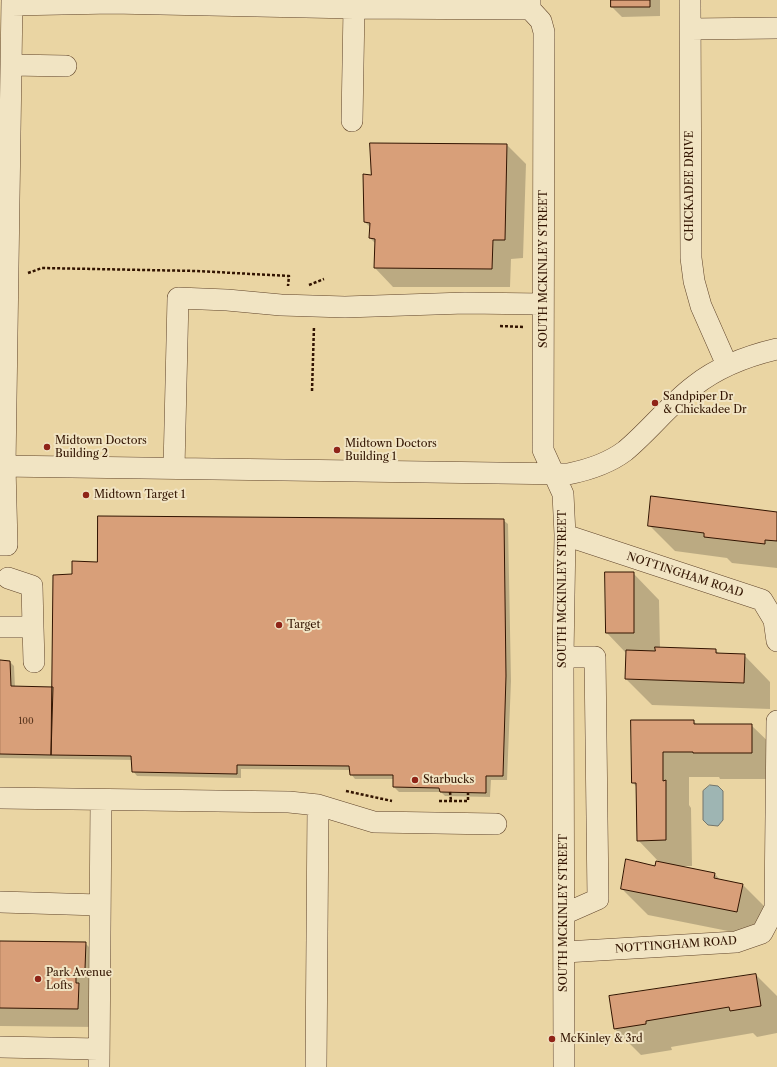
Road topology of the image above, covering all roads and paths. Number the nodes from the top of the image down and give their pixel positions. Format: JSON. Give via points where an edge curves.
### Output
{"nodes":[{"id":1,"x":690,"y":0,"type":"edge"},
{"id":2,"x":12,"y":3,"type":"edge"},
{"id":3,"x":269,"y":3,"type":"edge"},
{"id":4,"x":530,"y":4,"type":"edge"},
{"id":5,"x":354,"y":8,"type":"junction"},
{"id":6,"x":777,"y":28,"type":"edge"},
{"id":7,"x":691,"y":29,"type":"junction"},
{"id":8,"x":12,"y":65,"type":"junction"},
{"id":9,"x":66,"y":66,"type":"dead end"},
{"id":10,"x":352,"y":121,"type":"dead end"},
{"id":11,"x":4,"y":214,"type":"edge"},
{"id":12,"x":24,"y":275,"type":"dead end"},
{"id":13,"x":324,"y":279,"type":"dead end"},
{"id":14,"x":308,"y":285,"type":"dead end"},
{"id":15,"x":288,"y":292,"type":"dead end"},
{"id":16,"x":543,"y":304,"type":"junction"},
{"id":17,"x":314,"y":322,"type":"dead end"},
{"id":18,"x":777,"y":349,"type":"edge"},
{"id":19,"x":727,"y":365,"type":"junction"},
{"id":20,"x":312,"y":391,"type":"dead end"},
{"id":21,"x":2,"y":466,"type":"edge"},
{"id":22,"x":174,"y":468,"type":"junction"},
{"id":23,"x":553,"y":474,"type":"junction"},
{"id":24,"x":565,"y":535,"type":"junction"},
{"id":25,"x":3,"y":545,"type":"edge"},
{"id":26,"x":4,"y":580,"type":"edge"},
{"id":27,"x":0,"y":627,"type":"edge"},
{"id":28,"x":33,"y":627,"type":"junction"},
{"id":29,"x":777,"y":641,"type":"edge"},
{"id":30,"x":563,"y":657,"type":"junction"},
{"id":31,"x":34,"y":662,"type":"dead end"},
{"id":32,"x":777,"y":721,"type":"edge"},
{"id":33,"x":450,"y":792,"type":"dead end"},
{"id":34,"x":468,"y":793,"type":"dead end"},
{"id":35,"x":0,"y":798,"type":"edge"},
{"id":36,"x":101,"y":800,"type":"junction"},
{"id":37,"x":451,"y":801,"type":"dead end"},
{"id":38,"x":468,"y":801,"type":"dead end"},
{"id":39,"x":318,"y":805,"type":"junction"},
{"id":40,"x":496,"y":824,"type":"dead end"},
{"id":41,"x":0,"y":902,"type":"edge"},
{"id":42,"x":100,"y":905,"type":"junction"},
{"id":43,"x":564,"y":914,"type":"junction"},
{"id":44,"x":565,"y":952,"type":"junction"},
{"id":45,"x":0,"y":1047,"type":"edge"},
{"id":46,"x":98,"y":1058,"type":"edge"},
{"id":47,"x":316,"y":1067,"type":"edge"},
{"id":48,"x":564,"y":1067,"type":"edge"}],
"edges":[{"from":1,"to":7,"type":"street","name":"CHICKADEE DRIVE"},
{"from":2,"to":3,"type":"street"},
{"from":2,"to":8,"type":"street"},
{"from":3,"to":5,"type":"street"},
{"from":4,"to":5,"type":"street"},
{"from":4,"to":16,"type":"street","name":"SOUTH MCKINLEY STREET","via":[[541,21],[544,32]]},
{"from":5,"to":10,"type":"street"},
{"from":6,"to":7,"type":"street"},
{"from":7,"to":19,"type":"street","name":"CHICKADEE DRIVE","via":[[691,258],[701,306]]},
{"from":8,"to":9,"type":"street"},
{"from":8,"to":11,"type":"street"},
{"from":11,"to":21,"type":"street"},
{"from":12,"to":15,"type":"path","via":[[42,268],[197,271],[289,276]]},
{"from":13,"to":14,"type":"path"},
{"from":16,"to":22,"type":"street","via":[[458,303],[345,307],[178,298]]},
{"from":16,"to":23,"type":"street","name":"SOUTH MCKINLEY STREET","via":[[543,450]]},
{"from":17,"to":20,"type":"path"},
{"from":18,"to":19,"type":"street"},
{"from":19,"to":23,"type":"street","via":[[693,386],[624,451],[582,471]]},
{"from":21,"to":22,"type":"street"},
{"from":21,"to":25,"type":"street"},
{"from":22,"to":23,"type":"street"},
{"from":23,"to":24,"type":"street","name":"SOUTH MCKINLEY STREET","via":[[562,494]]},
{"from":24,"to":29,"type":"street","name":"NOTTINGHAM ROAD","via":[[762,600],[774,620]]},
{"from":24,"to":30,"type":"street","name":"SOUTH MCKINLEY STREET"},
{"from":25,"to":26,"type":"street"},
{"from":26,"to":28,"type":"street","via":[[32,586]]},
{"from":27,"to":28,"type":"street"},
{"from":28,"to":31,"type":"street"},
{"from":30,"to":43,"type":"street","name":"SOUTH MCKINLEY STREET"},
{"from":30,"to":43,"type":"street","via":[[595,657],[598,898]]},
{"from":32,"to":44,"type":"street","name":"NOTTINGHAM ROAD","via":[[775,908],[762,933],[736,942]]},
{"from":33,"to":37,"type":"path"},
{"from":34,"to":38,"type":"path"},
{"from":35,"to":36,"type":"street"},
{"from":36,"to":39,"type":"street","via":[[289,802]]},
{"from":36,"to":42,"type":"street"},
{"from":39,"to":40,"type":"street","via":[[374,822]]},
{"from":39,"to":47,"type":"street"},
{"from":41,"to":42,"type":"street"},
{"from":42,"to":46,"type":"street"},
{"from":43,"to":44,"type":"street","name":"SOUTH MCKINLEY STREET"},
{"from":44,"to":48,"type":"street","name":"SOUTH MCKINLEY STREET"},
{"from":45,"to":46,"type":"street"}]}
